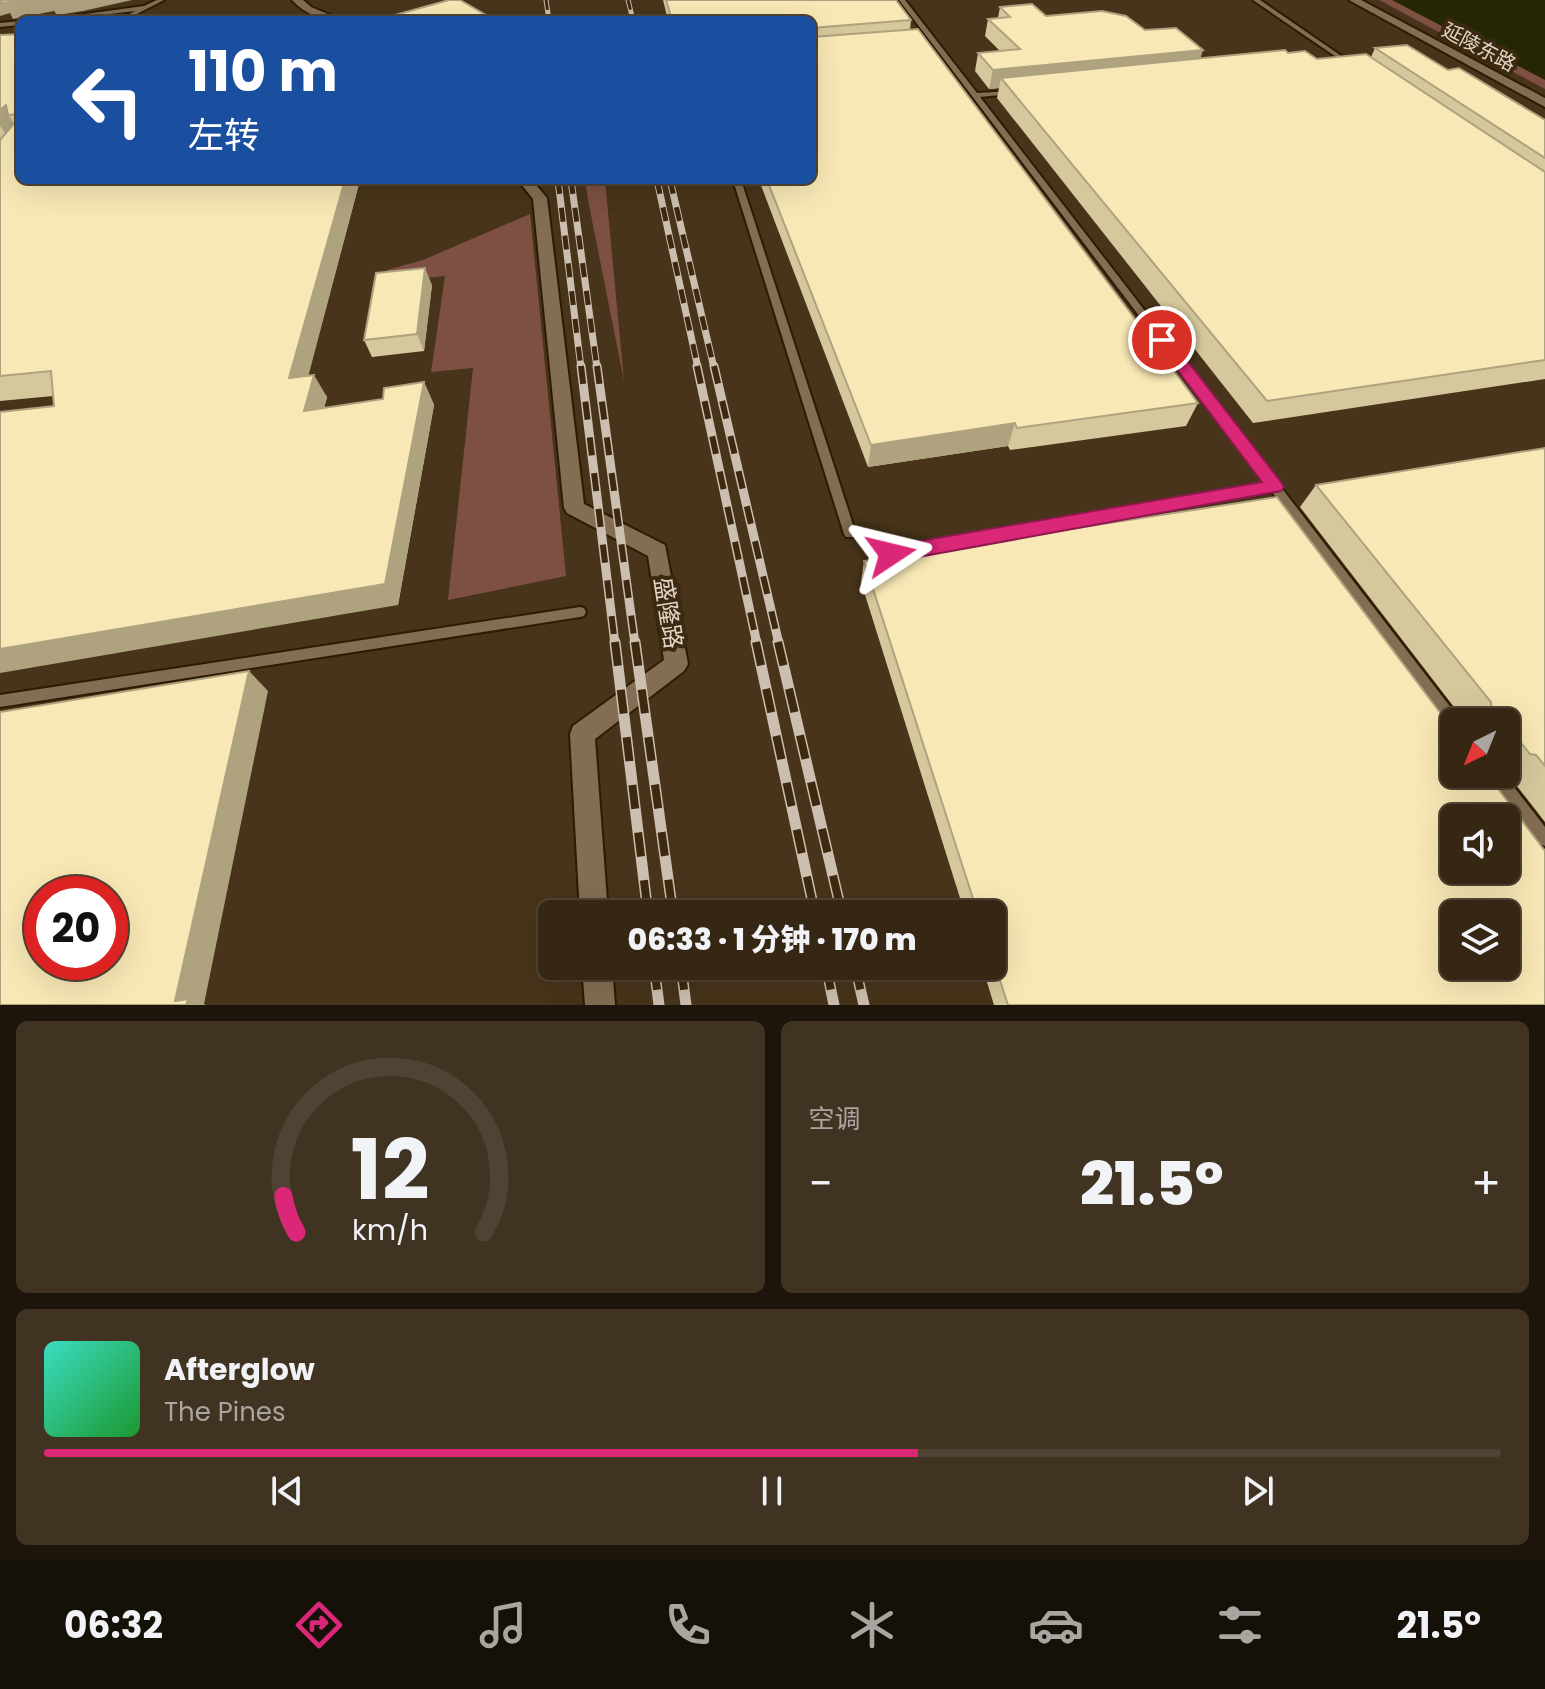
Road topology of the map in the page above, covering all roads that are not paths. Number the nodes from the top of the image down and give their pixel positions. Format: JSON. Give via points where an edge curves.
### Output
{"nodes":[{"id":1,"x":161,"y":0,"type":"edge"},
{"id":2,"x":297,"y":0,"type":"edge"},
{"id":3,"x":902,"y":0,"type":"edge"},
{"id":4,"x":1256,"y":0,"type":"edge"},
{"id":5,"x":1354,"y":0,"type":"edge"},
{"id":6,"x":1368,"y":0,"type":"edge"},
{"id":7,"x":144,"y":8,"type":"junction"},
{"id":8,"x":78,"y":16,"type":"edge"},
{"id":9,"x":129,"y":16,"type":"edge"},
{"id":10,"x":326,"y":16,"type":"edge"},
{"id":11,"x":935,"y":42,"type":"junction"},
{"id":12,"x":919,"y":44,"type":"edge"},
{"id":13,"x":1341,"y":58,"type":"junction"},
{"id":14,"x":1326,"y":60,"type":"edge"},
{"id":15,"x":1354,"y":67,"type":"edge"},
{"id":16,"x":1018,"y":91,"type":"edge"},
{"id":17,"x":975,"y":95,"type":"junction"},
{"id":18,"x":1545,"y":95,"type":"edge"},
{"id":19,"x":1545,"y":103,"type":"edge"},
{"id":20,"x":528,"y":184,"type":"edge"},
{"id":21,"x":738,"y":184,"type":"edge"},
{"id":22,"x":1275,"y":487,"type":"junction"},
{"id":23,"x":850,"y":534,"type":"dead end"},
{"id":24,"x":891,"y":554,"type":"edge"},
{"id":25,"x":580,"y":612,"type":"dead end"},
{"id":26,"x":0,"y":701,"type":"edge"},
{"id":27,"x":1444,"y":708,"type":"edge"},
{"id":28,"x":1506,"y":788,"type":"edge"},
{"id":29,"x":1545,"y":839,"type":"edge"},
{"id":30,"x":593,"y":900,"type":"edge"},
{"id":31,"x":598,"y":980,"type":"edge"},
{"id":32,"x":600,"y":1005,"type":"edge"}],
"edges":[{"from":1,"to":7,"type":"lane"},
{"from":2,"to":10,"type":"street"},
{"from":3,"to":11,"type":"lane"},
{"from":4,"to":13,"type":"lane"},
{"from":5,"to":19,"type":"street","name":"延陵东路"},
{"from":6,"to":18,"type":"street","name":"延陵东路"},
{"from":7,"to":8,"type":"lane"},
{"from":7,"to":9,"type":"lane"},
{"from":11,"to":12,"type":"lane"},
{"from":11,"to":17,"type":"lane"},
{"from":13,"to":14,"type":"lane"},
{"from":13,"to":15,"type":"lane"},
{"from":16,"to":17,"type":"lane"},
{"from":17,"to":22,"type":"lane"},
{"from":20,"to":30,"type":"street","name":"盛隆路","via":[[540,198],[574,508],[658,551],[676,664],[582,734]]},
{"from":21,"to":23,"type":"lane"},
{"from":22,"to":24,"type":"lane"},
{"from":22,"to":27,"type":"lane"},
{"from":25,"to":26,"type":"lane"},
{"from":28,"to":29,"type":"lane"},
{"from":31,"to":32,"type":"street"}]}
